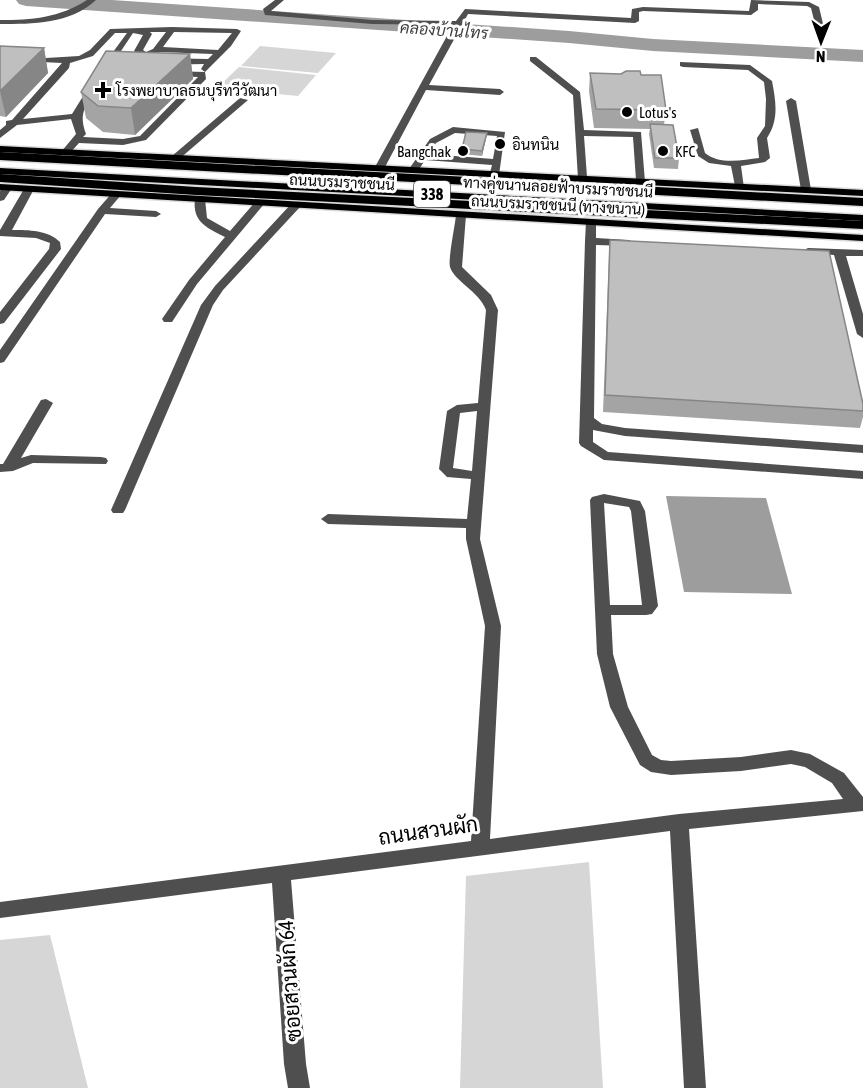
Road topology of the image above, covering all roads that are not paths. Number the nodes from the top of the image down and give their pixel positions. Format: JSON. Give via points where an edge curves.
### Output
{"nodes":[{"id":1,"x":92,"y":0,"type":"edge"},
{"id":2,"x":280,"y":0,"type":"edge"},
{"id":3,"x":0,"y":22,"type":"edge"},
{"id":4,"x":457,"y":24,"type":"junction"},
{"id":5,"x":172,"y":29,"type":"junction"},
{"id":6,"x":821,"y":32,"type":"dead end"},
{"id":7,"x":130,"y":34,"type":"dead end"},
{"id":8,"x":164,"y":39,"type":"junction"},
{"id":9,"x":176,"y":40,"type":"dead end"},
{"id":10,"x":221,"y":40,"type":"dead end"},
{"id":11,"x":232,"y":41,"type":"junction"},
{"id":12,"x":157,"y":49,"type":"junction"},
{"id":13,"x":218,"y":52,"type":"junction"},
{"id":14,"x":144,"y":56,"type":"junction"},
{"id":15,"x":0,"y":57,"type":"edge"},
{"id":16,"x":533,"y":59,"type":"dead end"},
{"id":17,"x":64,"y":62,"type":"junction"},
{"id":18,"x":209,"y":62,"type":"junction"},
{"id":19,"x":683,"y":64,"type":"dead end"},
{"id":20,"x":103,"y":71,"type":"junction"},
{"id":21,"x":115,"y":71,"type":"edge"},
{"id":22,"x":162,"y":73,"type":"edge"},
{"id":23,"x":202,"y":74,"type":"junction"},
{"id":24,"x":422,"y":87,"type":"junction"},
{"id":25,"x":500,"y":92,"type":"dead end"},
{"id":26,"x":243,"y":100,"type":"dead end"},
{"id":27,"x":791,"y":101,"type":"dead end"},
{"id":28,"x":77,"y":116,"type":"junction"},
{"id":29,"x":0,"y":123,"type":"edge"},
{"id":30,"x":14,"y":123,"type":"junction"},
{"id":31,"x":695,"y":130,"type":"dead end"},
{"id":32,"x":580,"y":133,"type":"junction"},
{"id":33,"x":0,"y":135,"type":"edge"},
{"id":34,"x":79,"y":140,"type":"junction"},
{"id":35,"x":0,"y":149,"type":"edge"},
{"id":36,"x":66,"y":153,"type":"junction"},
{"id":37,"x":0,"y":156,"type":"edge"},
{"id":38,"x":423,"y":157,"type":"junction"},
{"id":39,"x":175,"y":158,"type":"junction"},
{"id":40,"x":0,"y":162,"type":"edge"},
{"id":41,"x":735,"y":164,"type":"junction"},
{"id":42,"x":198,"y":166,"type":"junction"},
{"id":43,"x":380,"y":167,"type":"junction"},
{"id":44,"x":495,"y":168,"type":"junction"},
{"id":45,"x":414,"y":169,"type":"junction"},
{"id":46,"x":0,"y":171,"type":"edge"},
{"id":47,"x":548,"y":176,"type":"junction"},
{"id":48,"x":582,"y":177,"type":"junction"},
{"id":49,"x":641,"y":180,"type":"junction"},
{"id":50,"x":2,"y":184,"type":"edge"},
{"id":51,"x":740,"y":186,"type":"junction"},
{"id":52,"x":29,"y":189,"type":"junction"},
{"id":53,"x":48,"y":190,"type":"junction"},
{"id":54,"x":806,"y":190,"type":"junction"},
{"id":55,"x":863,"y":193,"type":"edge"},
{"id":56,"x":116,"y":195,"type":"junction"},
{"id":57,"x":198,"y":195,"type":"junction"},
{"id":58,"x":0,"y":198,"type":"edge"},
{"id":59,"x":863,"y":202,"type":"edge"},
{"id":60,"x":260,"y":203,"type":"junction"},
{"id":61,"x":296,"y":205,"type":"junction"},
{"id":62,"x":863,"y":209,"type":"edge"},
{"id":63,"x":102,"y":211,"type":"junction"},
{"id":64,"x":156,"y":214,"type":"dead end"},
{"id":65,"x":460,"y":215,"type":"junction"},
{"id":66,"x":863,"y":218,"type":"edge"},
{"id":67,"x":591,"y":222,"type":"junction"},
{"id":68,"x":863,"y":225,"type":"edge"},
{"id":69,"x":2,"y":233,"type":"edge"},
{"id":70,"x":231,"y":236,"type":"junction"},
{"id":71,"x":863,"y":238,"type":"edge"},
{"id":72,"x":590,"y":241,"type":"junction"},
{"id":73,"x":637,"y":243,"type":"edge"},
{"id":74,"x":792,"y":250,"type":"edge"},
{"id":75,"x":839,"y":252,"type":"junction"},
{"id":76,"x":863,"y":253,"type":"edge"},
{"id":77,"x":168,"y":319,"type":"dead end"},
{"id":78,"x":0,"y":321,"type":"edge"},
{"id":79,"x":863,"y":334,"type":"edge"},
{"id":80,"x":0,"y":359,"type":"edge"},
{"id":81,"x":46,"y":403,"type":"dead end"},
{"id":82,"x":484,"y":407,"type":"junction"},
{"id":83,"x":587,"y":420,"type":"junction"},
{"id":84,"x":863,"y":449,"type":"edge"},
{"id":85,"x":100,"y":461,"type":"dead end"},
{"id":86,"x":4,"y":468,"type":"edge"},
{"id":87,"x":478,"y":475,"type":"junction"},
{"id":88,"x":863,"y":475,"type":"edge"},
{"id":89,"x":117,"y":510,"type":"dead end"},
{"id":90,"x":328,"y":519,"type":"dead end"},
{"id":91,"x":474,"y":524,"type":"junction"},
{"id":92,"x":602,"y":610,"type":"junction"},
{"id":93,"x":860,"y":804,"type":"edge"},
{"id":94,"x":679,"y":822,"type":"junction"},
{"id":95,"x":480,"y":847,"type":"junction"},
{"id":96,"x":281,"y":874,"type":"junction"},
{"id":97,"x":0,"y":910,"type":"edge"},
{"id":98,"x":299,"y":1088,"type":"edge"},
{"id":99,"x":695,"y":1088,"type":"edge"}],
"edges":[{"from":1,"to":3,"type":"street","via":[[73,14],[41,21]]},
{"from":2,"to":4,"type":"street","via":[[267,9],[268,13]]},
{"from":4,"to":6,"type":"street","via":[[465,11],[635,21],[635,11],[643,9],[751,13],[754,1],[762,1],[815,7]]},
{"from":4,"to":24,"type":"street"},
{"from":5,"to":8,"type":"street"},
{"from":5,"to":11,"type":"street","via":[[237,31]]},
{"from":5,"to":17,"type":"street","via":[[113,31],[89,55]]},
{"from":7,"to":20,"type":"street"},
{"from":8,"to":9,"type":"street"},
{"from":8,"to":12,"type":"street"},
{"from":10,"to":11,"type":"street"},
{"from":11,"to":13,"type":"street"},
{"from":12,"to":13,"type":"street"},
{"from":12,"to":14,"type":"street"},
{"from":13,"to":18,"type":"street"},
{"from":14,"to":17,"type":"street","via":[[138,51],[148,34],[124,31],[94,60]]},
{"from":14,"to":18,"type":"street","via":[[157,61]]},
{"from":15,"to":17,"type":"street"},
{"from":16,"to":32,"type":"street","via":[[581,90]]},
{"from":17,"to":30,"type":"street"},
{"from":18,"to":23,"type":"street"},
{"from":19,"to":41,"type":"street","via":[[750,68],[768,81],[770,126],[762,138],[765,158]]},
{"from":20,"to":21,"type":"street"},
{"from":20,"to":28,"type":"street"},
{"from":22,"to":23,"type":"street"},
{"from":23,"to":34,"type":"street","via":[[202,80],[143,138],[123,142]]},
{"from":24,"to":25,"type":"street"},
{"from":24,"to":43,"type":"street"},
{"from":26,"to":39,"type":"street"},
{"from":27,"to":54,"type":"street"},
{"from":28,"to":30,"type":"street"},
{"from":28,"to":34,"type":"street"},
{"from":29,"to":30,"type":"street"},
{"from":30,"to":33,"type":"street"},
{"from":31,"to":41,"type":"street","via":[[700,153],[705,158]]},
{"from":32,"to":48,"type":"street"},
{"from":32,"to":49,"type":"street","via":[[638,134]]},
{"from":34,"to":36,"type":"street"},
{"from":35,"to":36,"type":"main road","name":"ถนนบรมราชชนนี (ทางขนาน)","number":"338"},
{"from":36,"to":39,"type":"main road","name":"ถนนบรมราชชนนี (ทางขนาน)","number":"338"},
{"from":37,"to":42,"type":"highway","name":"ถนนบรมราชชนนี","number":"338"},
{"from":38,"to":44,"type":"street"},
{"from":38,"to":44,"type":"street","via":[[433,141],[453,130],[502,134]]},
{"from":38,"to":45,"type":"street"},
{"from":39,"to":43,"type":"main road","name":"ถนนบรมราชชนนี (ทางขนาน)","number":"338"},
{"from":40,"to":62,"type":"main road","name":"ทางคู่ขนานลอยฟ้าบรมราชชนนี","number":"338"},
{"from":41,"to":51,"type":"street"},
{"from":42,"to":47,"type":"highway"},
{"from":42,"to":59,"type":"highway","name":"ถนนบรมราชชนนี","number":"338"},
{"from":43,"to":45,"type":"main road","name":"ถนนบรมราชชนนี (ทางขนาน)","number":"338"},
{"from":44,"to":45,"type":"main road","name":"ถนนบรมราชชนนี (ทางขนาน)","number":"338"},
{"from":44,"to":47,"type":"main road","name":"ถนนบรมราชชนนี (ทางขนาน)","number":"338"},
{"from":46,"to":66,"type":"main road","name":"ทางคู่ขนานลอยฟ้าบรมราชชนนี","number":"338"},
{"from":47,"to":48,"type":"main road","name":"ถนนบรมราชชนนี (ทางขนาน)","number":"338"},
{"from":48,"to":49,"type":"main road","name":"ถนนบรมราชชนนี (ทางขนาน)","number":"338"},
{"from":49,"to":51,"type":"main road","name":"ถนนบรมราชชนนี (ทางขนาน)","number":"338"},
{"from":50,"to":52,"type":"main road","name":"ถนนบรมราชชนนี (ทางขนาน)","number":"338"},
{"from":50,"to":57,"type":"highway","name":"ถนนบรมราชชนนี","number":"338"},
{"from":50,"to":58,"type":"street"},
{"from":51,"to":54,"type":"main road","name":"ถนนบรมราชชนนี (ทางขนาน)","number":"338"},
{"from":52,"to":53,"type":"main road","name":"ถนนบรมราชชนนี (ทางขนาน)","number":"338"},
{"from":52,"to":69,"type":"street"},
{"from":53,"to":56,"type":"main road","name":"ถนนบรมราชชนนี (ทางขนาน)","number":"338"},
{"from":53,"to":57,"type":"highway"},
{"from":54,"to":55,"type":"main road","name":"ถนนบรมราชชนนี (ทางขนาน)","number":"338"},
{"from":56,"to":57,"type":"main road","name":"ถนนบรมราชชนนี (ทางขนาน)","number":"338"},
{"from":56,"to":63,"type":"street"},
{"from":57,"to":60,"type":"main road","name":"ถนนบรมราชชนนี (ทางขนาน)","number":"338"},
{"from":57,"to":68,"type":"highway","name":"ถนนบรมราชชนนี","number":"338"},
{"from":57,"to":70,"type":"street","via":[[200,218]]},
{"from":60,"to":61,"type":"main road","name":"ถนนบรมราชชนนี (ทางขนาน)","number":"338"},
{"from":60,"to":70,"type":"street"},
{"from":61,"to":65,"type":"main road","name":"ถนนบรมราชชนนี (ทางขนาน)","number":"338"},
{"from":61,"to":89,"type":"street","via":[[207,305]]},
{"from":63,"to":64,"type":"street"},
{"from":63,"to":80,"type":"street"},
{"from":65,"to":67,"type":"main road","name":"ถนนบรมราชชนนี (ทางขนาน)","number":"338"},
{"from":65,"to":82,"type":"street","via":[[456,267],[487,297],[492,310]]},
{"from":67,"to":71,"type":"main road","name":"ถนนบรมราชชนนี (ทางขนาน)","number":"338"},
{"from":67,"to":72,"type":"street"},
{"from":69,"to":78,"type":"street","via":[[46,236],[55,242],[55,249]]},
{"from":70,"to":77,"type":"street"},
{"from":72,"to":73,"type":"street"},
{"from":72,"to":83,"type":"street"},
{"from":74,"to":75,"type":"street"},
{"from":75,"to":76,"type":"street"},
{"from":75,"to":79,"type":"street"},
{"from":81,"to":86,"type":"street"},
{"from":82,"to":87,"type":"street"},
{"from":82,"to":87,"type":"street","via":[[454,411],[446,469],[452,474]]},
{"from":83,"to":84,"type":"street","via":[[598,428],[626,432]]},
{"from":83,"to":88,"type":"street","via":[[586,443],[604,456]]},
{"from":85,"to":86,"type":"street","via":[[32,459]]},
{"from":87,"to":91,"type":"street"},
{"from":90,"to":91,"type":"street"},
{"from":91,"to":95,"type":"street","via":[[473,539],[493,626]]},
{"from":92,"to":92,"type":"street","via":[[597,500],[604,498],[635,504],[638,511],[650,606],[646,610]]},
{"from":92,"to":93,"type":"street","via":[[605,654],[619,707],[646,760],[657,767],[671,768],[791,757],[810,761],[838,778]]},
{"from":93,"to":94,"type":"street","name":"ถนนสวนผัก"},
{"from":94,"to":95,"type":"street","name":"ถนนสวนผัก"},
{"from":94,"to":99,"type":"street"},
{"from":95,"to":96,"type":"street","name":"ถนนสวนผัก"},
{"from":96,"to":97,"type":"street","name":"ถนนสวนผัก"},
{"from":96,"to":98,"type":"street","name":"ซอยสวนผัก 64"}]}
